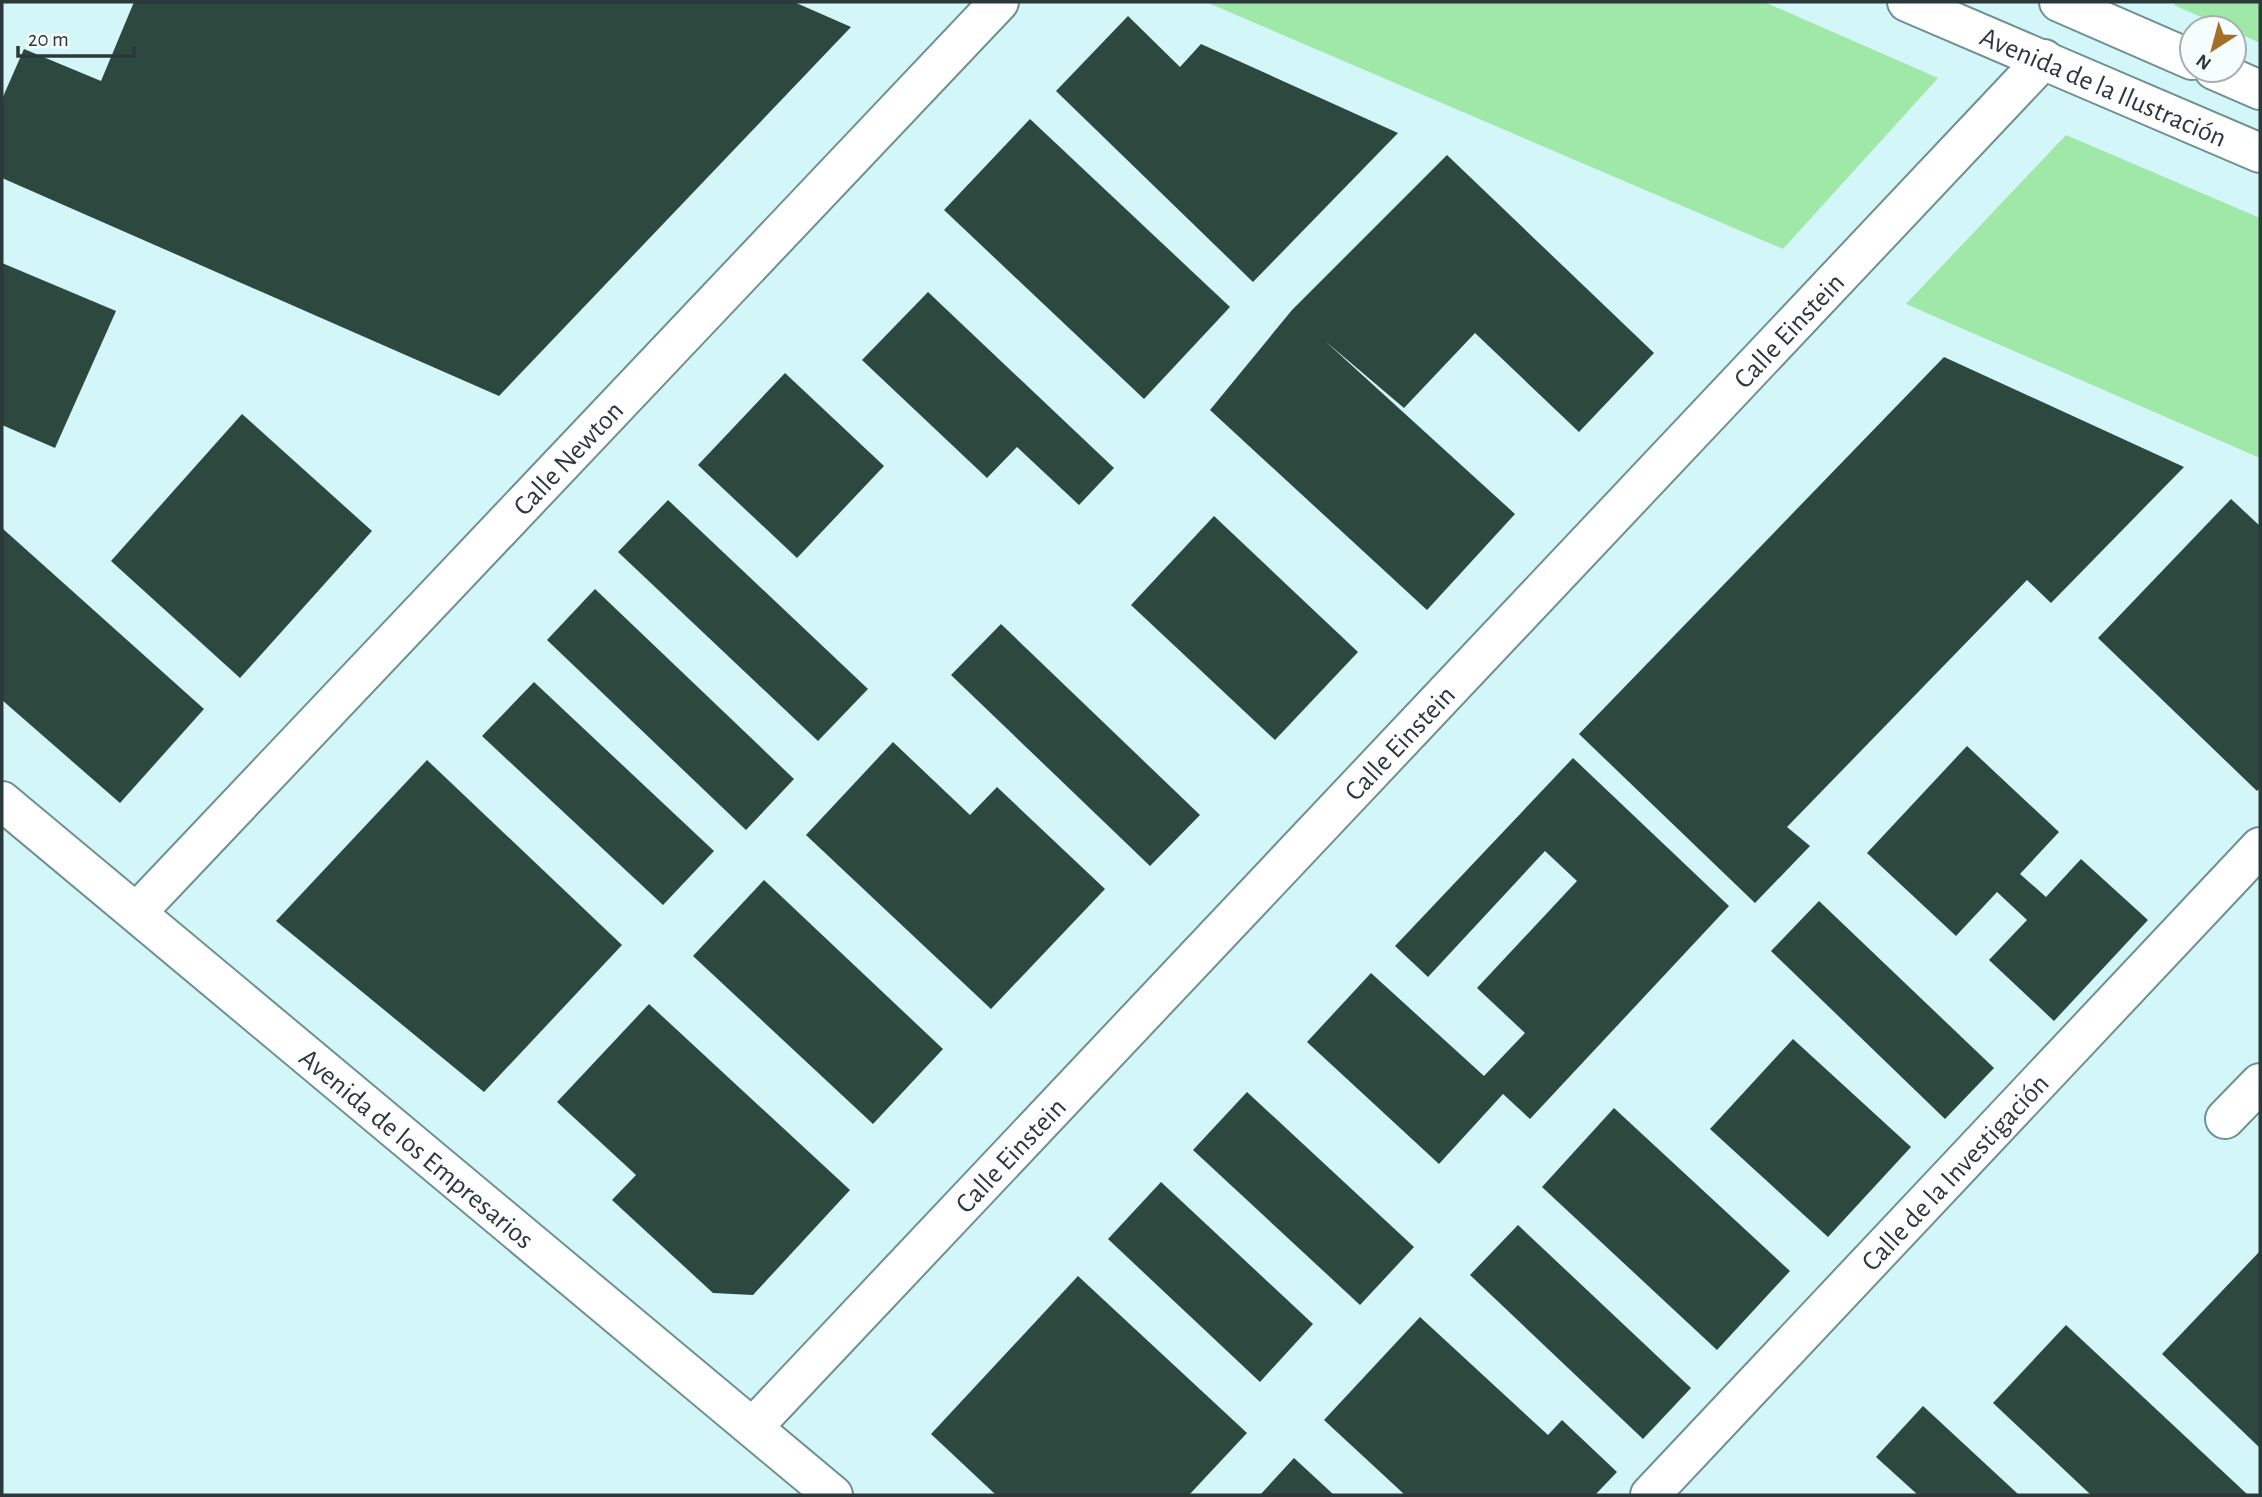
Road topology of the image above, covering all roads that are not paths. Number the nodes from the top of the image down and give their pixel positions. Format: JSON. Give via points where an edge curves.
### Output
{"nodes":[{"id":1,"x":999,"y":2,"type":"edge"},
{"id":2,"x":1907,"y":2,"type":"edge"},
{"id":3,"x":2078,"y":5,"type":"edge"},
{"id":4,"x":2178,"y":53,"type":"edge"},
{"id":5,"x":2044,"y":59,"type":"junction"},
{"id":6,"x":2260,"y":153,"type":"edge"},
{"id":7,"x":2,"y":801,"type":"edge"},
{"id":8,"x":2259,"y":852,"type":"edge"},
{"id":9,"x":137,"y":912,"type":"junction"},
{"id":10,"x":2260,"y":1083,"type":"edge"},
{"id":11,"x":2225,"y":1119,"type":"dead end"},
{"id":12,"x":754,"y":1426,"type":"junction"},
{"id":13,"x":833,"y":1495,"type":"edge"},
{"id":14,"x":1650,"y":1495,"type":"edge"}],
"edges":[{"from":1,"to":9,"type":"street","name":"Calle Newton"},
{"from":2,"to":5,"type":"street","name":"Avenida de la Ilustración"},
{"from":3,"to":4,"type":"street","name":"Avenida de la Ilustración"},
{"from":5,"to":6,"type":"street","name":"Avenida de la Ilustración"},
{"from":5,"to":12,"type":"street","name":"Calle Einstein"},
{"from":7,"to":9,"type":"street","name":"Avenida de los Empresarios"},
{"from":8,"to":14,"type":"street","name":"Calle de la Investigación"},
{"from":9,"to":12,"type":"street","name":"Avenida de los Empresarios"},
{"from":10,"to":11,"type":"street"},
{"from":12,"to":13,"type":"street","name":"Avenida de los Empresarios"}]}
